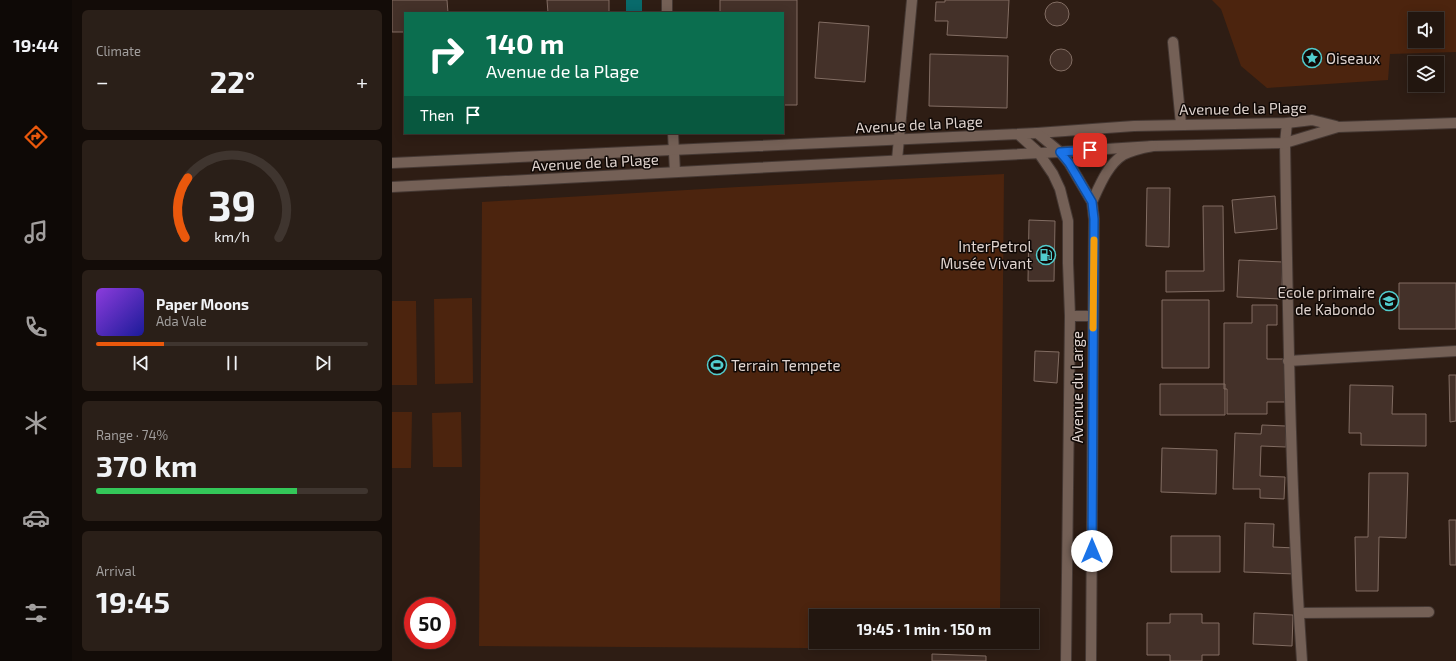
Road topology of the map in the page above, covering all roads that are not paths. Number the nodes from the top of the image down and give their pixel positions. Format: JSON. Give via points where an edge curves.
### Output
{"nodes":[{"id":1,"x":667,"y":0,"type":"edge"},
{"id":2,"x":912,"y":0,"type":"edge"},
{"id":3,"x":667,"y":12,"type":"edge"},
{"id":4,"x":1173,"y":42,"type":"dead end"},
{"id":5,"x":1287,"y":123,"type":"junction"},
{"id":6,"x":1181,"y":124,"type":"junction"},
{"id":7,"x":1456,"y":124,"type":"edge"},
{"id":8,"x":1338,"y":127,"type":"junction"},
{"id":9,"x":1037,"y":133,"type":"junction"},
{"id":10,"x":673,"y":134,"type":"edge"},
{"id":11,"x":1018,"y":134,"type":"junction"},
{"id":12,"x":899,"y":141,"type":"junction"},
{"id":13,"x":1285,"y":143,"type":"junction"},
{"id":14,"x":1153,"y":146,"type":"junction"},
{"id":15,"x":674,"y":150,"type":"junction"},
{"id":16,"x":1038,"y":152,"type":"junction"},
{"id":17,"x":1060,"y":152,"type":"junction"},
{"id":18,"x":897,"y":160,"type":"junction"},
{"id":19,"x":392,"y":164,"type":"edge"},
{"id":20,"x":676,"y":172,"type":"junction"},
{"id":21,"x":392,"y":187,"type":"edge"},
{"id":22,"x":1092,"y":202,"type":"junction"},
{"id":23,"x":1070,"y":316,"type":"junction"},
{"id":24,"x":1093,"y":316,"type":"junction"},
{"id":25,"x":1456,"y":351,"type":"edge"},
{"id":26,"x":1288,"y":361,"type":"junction"},
{"id":27,"x":1429,"y":612,"type":"dead end"},
{"id":28,"x":1299,"y":614,"type":"junction"},
{"id":29,"x":1066,"y":661,"type":"edge"},
{"id":30,"x":1091,"y":661,"type":"edge"},
{"id":31,"x":1302,"y":661,"type":"edge"}],
"edges":[{"from":1,"to":3,"type":"main road"},
{"from":2,"to":12,"type":"main road"},
{"from":4,"to":6,"type":"main road"},
{"from":5,"to":6,"type":"main road","name":"Avenue de la Plage"},
{"from":5,"to":8,"type":"main road","name":"Avenue de la Plage","via":[[1312,120]]},
{"from":5,"to":13,"type":"main road"},
{"from":6,"to":9,"type":"main road","name":"Avenue de la Plage"},
{"from":7,"to":8,"type":"main road"},
{"from":8,"to":13,"type":"main road","name":"Avenue de la Plage"},
{"from":9,"to":11,"type":"main road","name":"Avenue de la Plage"},
{"from":9,"to":17,"type":"main road","name":"Avenue du Large"},
{"from":10,"to":15,"type":"main road"},
{"from":11,"to":12,"type":"main road","name":"Avenue de la Plage"},
{"from":11,"to":16,"type":"main road","name":"Avenue du Large"},
{"from":12,"to":15,"type":"main road","name":"Avenue de la Plage"},
{"from":12,"to":18,"type":"main road"},
{"from":13,"to":14,"type":"main road","name":"Avenue de la Plage"},
{"from":13,"to":26,"type":"main road"},
{"from":14,"to":17,"type":"main road","name":"Avenue de la Plage"},
{"from":14,"to":22,"type":"main road","via":[[1122,156],[1108,170]]},
{"from":15,"to":19,"type":"main road","name":"Avenue de la Plage"},
{"from":15,"to":20,"type":"main road"},
{"from":16,"to":17,"type":"main road","name":"Avenue de la Plage"},
{"from":16,"to":18,"type":"main road","name":"Avenue de la Plage"},
{"from":16,"to":23,"type":"main road","name":"Avenue du Large","via":[[1060,189],[1068,220]]},
{"from":17,"to":22,"type":"main road","name":"Avenue du Large"},
{"from":18,"to":20,"type":"main road","name":"Avenue de la Plage"},
{"from":20,"to":21,"type":"main road","name":"Avenue de la Plage"},
{"from":22,"to":24,"type":"main road","name":"Avenue du Large"},
{"from":23,"to":24,"type":"main road"},
{"from":23,"to":29,"type":"main road","name":"Avenue du Large"},
{"from":24,"to":30,"type":"main road","name":"Avenue du Large"},
{"from":25,"to":26,"type":"main road"},
{"from":26,"to":28,"type":"main road"},
{"from":27,"to":28,"type":"main road"},
{"from":28,"to":31,"type":"main road"}]}
